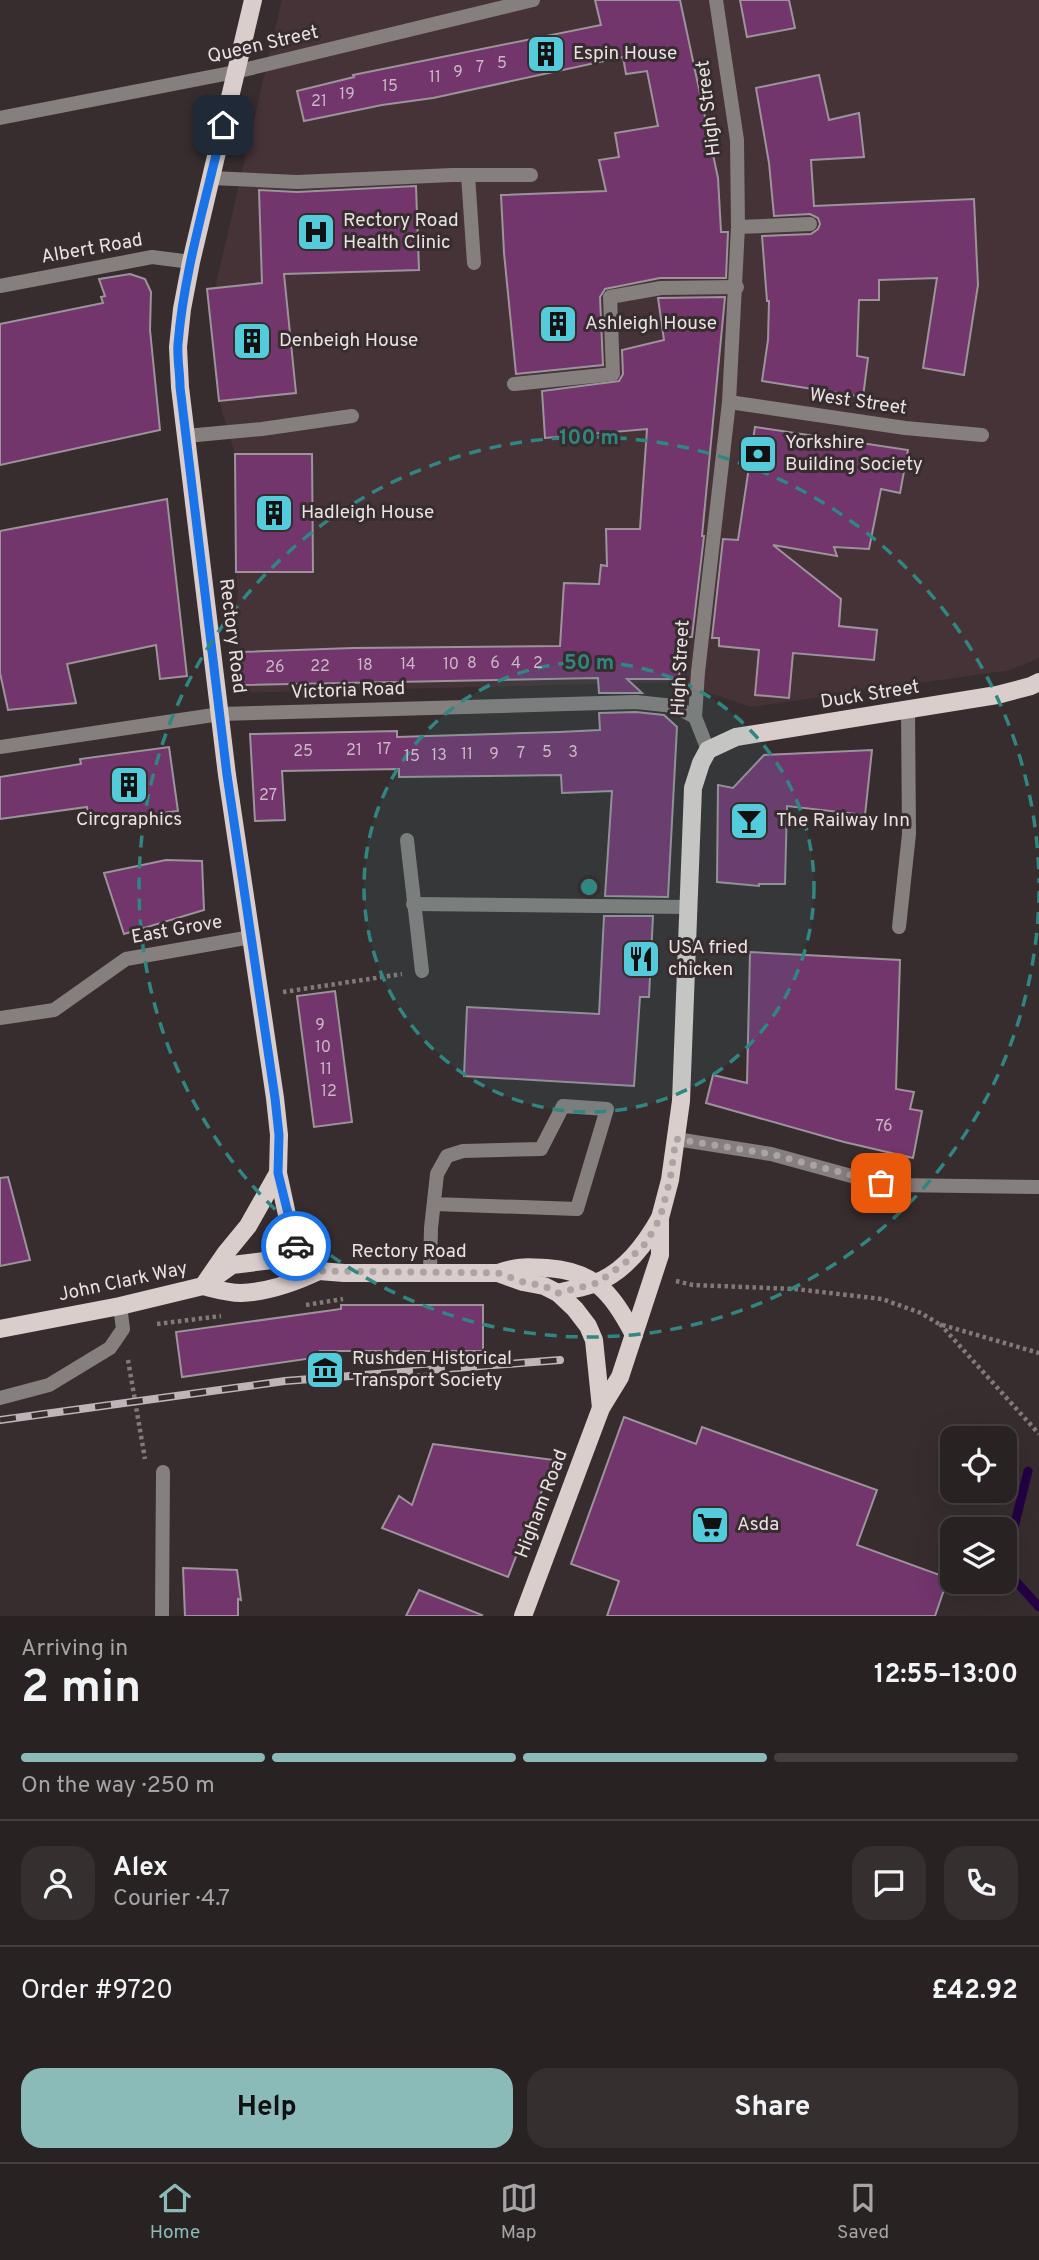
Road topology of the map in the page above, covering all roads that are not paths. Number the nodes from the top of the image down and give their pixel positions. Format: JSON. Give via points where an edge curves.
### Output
{"nodes":[{"id":1,"x":253,"y":0,"type":"edge"},
{"id":2,"x":533,"y":0,"type":"edge"},
{"id":3,"x":716,"y":0,"type":"edge"},
{"id":4,"x":235,"y":72,"type":"junction"},
{"id":5,"x":0,"y":118,"type":"edge"},
{"id":6,"x":468,"y":175,"type":"junction"},
{"id":7,"x":531,"y":175,"type":"dead end"},
{"id":8,"x":211,"y":178,"type":"junction"},
{"id":9,"x":810,"y":223,"type":"dead end"},
{"id":10,"x":738,"y":227,"type":"junction"},
{"id":11,"x":191,"y":262,"type":"junction"},
{"id":12,"x":474,"y":262,"type":"dead end"},
{"id":13,"x":0,"y":286,"type":"edge"},
{"id":14,"x":737,"y":287,"type":"junction"},
{"id":15,"x":514,"y":384,"type":"dead end"},
{"id":16,"x":729,"y":402,"type":"junction"},
{"id":17,"x":352,"y":416,"type":"dead end"},
{"id":18,"x":982,"y":435,"type":"dead end"},
{"id":19,"x":186,"y":436,"type":"junction"},
{"id":20,"x":1039,"y":682,"type":"edge"},
{"id":21,"x":908,"y":711,"type":"junction"},
{"id":22,"x":220,"y":714,"type":"junction"},
{"id":23,"x":695,"y":718,"type":"junction"},
{"id":24,"x":0,"y":747,"type":"edge"},
{"id":25,"x":708,"y":750,"type":"junction"},
{"id":26,"x":407,"y":840,"type":"dead end"},
{"id":27,"x":413,"y":904,"type":"junction"},
{"id":28,"x":688,"y":906,"type":"junction"},
{"id":29,"x":898,"y":927,"type":"dead end"},
{"id":30,"x":251,"y":937,"type":"junction"},
{"id":31,"x":422,"y":971,"type":"road end"},
{"id":32,"x":0,"y":1018,"type":"edge"},
{"id":33,"x":676,"y":1139,"type":"junction"},
{"id":34,"x":278,"y":1173,"type":"junction"},
{"id":35,"x":1039,"y":1187,"type":"edge"},
{"id":36,"x":434,"y":1204,"type":"junction"},
{"id":37,"x":660,"y":1218,"type":"junction"},
{"id":38,"x":319,"y":1271,"type":"junction"},
{"id":39,"x":430,"y":1273,"type":"junction"},
{"id":40,"x":498,"y":1273,"type":"junction"},
{"id":41,"x":597,"y":1283,"type":"junction"},
{"id":42,"x":203,"y":1286,"type":"junction"},
{"id":43,"x":558,"y":1293,"type":"junction"},
{"id":44,"x":120,"y":1306,"type":"junction"},
{"id":45,"x":0,"y":1329,"type":"edge"},
{"id":46,"x":634,"y":1335,"type":"junction"},
{"id":47,"x":0,"y":1398,"type":"edge"},
{"id":48,"x":601,"y":1408,"type":"junction"},
{"id":49,"x":163,"y":1472,"type":"road end"},
{"id":50,"x":162,"y":1616,"type":"edge"},
{"id":51,"x":523,"y":1616,"type":"edge"}],
"edges":[{"from":1,"to":4,"type":"main road","name":"Rectory Road"},
{"from":2,"to":4,"type":"street","name":"Queen Street"},
{"from":3,"to":10,"type":"street","name":"High Street","via":[[737,140]]},
{"from":4,"to":5,"type":"street","name":"Queen Street"},
{"from":4,"to":8,"type":"main road","name":"Rectory Road"},
{"from":6,"to":7,"type":"street"},
{"from":6,"to":8,"type":"street","via":[[297,182]]},
{"from":6,"to":12,"type":"street"},
{"from":8,"to":11,"type":"main road","name":"Rectory Road"},
{"from":9,"to":10,"type":"street"},
{"from":10,"to":14,"type":"street","name":"High Street"},
{"from":11,"to":13,"type":"street","name":"Albert Road","via":[[152,257]]},
{"from":11,"to":19,"type":"main road","name":"Rectory Road","via":[[178,347]]},
{"from":14,"to":15,"type":"street","via":[[661,288],[610,297],[613,374]]},
{"from":14,"to":16,"type":"street","name":"High Street"},
{"from":16,"to":18,"type":"street","name":"West Street"},
{"from":16,"to":23,"type":"street","name":"High Street"},
{"from":17,"to":19,"type":"street"},
{"from":19,"to":22,"type":"main road","name":"Rectory Road"},
{"from":20,"to":21,"type":"main road","name":"Duck Street","via":[[997,695]]},
{"from":21,"to":25,"type":"main road","name":"Duck Street","via":[[746,735]]},
{"from":21,"to":29,"type":"street","via":[[909,834]]},
{"from":22,"to":23,"type":"street","name":"Victoria Road","via":[[636,702],[674,706]]},
{"from":22,"to":24,"type":"street","name":"Victoria Road"},
{"from":22,"to":30,"type":"main road","name":"Rectory Road"},
{"from":23,"to":25,"type":"street","name":"High Street"},
{"from":25,"to":28,"type":"main road","via":[[693,788]]},
{"from":26,"to":27,"type":"street"},
{"from":27,"to":28,"type":"street"},
{"from":27,"to":31,"type":"street"},
{"from":28,"to":33,"type":"main road"},
{"from":30,"to":32,"type":"street","name":"East Grove","via":[[126,959],[54,1010]]},
{"from":30,"to":34,"type":"main road","name":"Rectory Road","via":[[277,1110]]},
{"from":33,"to":35,"type":"street","via":[[771,1154],[895,1185]]},
{"from":33,"to":37,"type":"main road"},
{"from":34,"to":38,"type":"main road","name":"Rectory Road","via":[[297,1250]]},
{"from":34,"to":42,"type":"main road","name":"John Clark Way","via":[[248,1226]]},
{"from":36,"to":36,"type":"street","via":[[437,1174],[447,1156],[463,1151],[541,1149],[562,1106],[607,1109],[577,1209]]},
{"from":36,"to":39,"type":"street"},
{"from":37,"to":41,"type":"main road","via":[[636,1254]]},
{"from":37,"to":46,"type":"main road","via":[[660,1255]]},
{"from":38,"to":39,"type":"main road","name":"Rectory Road"},
{"from":38,"to":42,"type":"main road","name":"Rectory Road","via":[[290,1285],[248,1292]]},
{"from":38,"to":42,"type":"main road","name":"Rectory Road","via":[[281,1259],[232,1265]]},
{"from":39,"to":40,"type":"main road","name":"Rectory Road"},
{"from":40,"to":41,"type":"main road","name":"Rectory Road","via":[[518,1266],[556,1269],[580,1273]]},
{"from":40,"to":43,"type":"main road","name":"Rectory Road"},
{"from":41,"to":43,"type":"main road"},
{"from":41,"to":46,"type":"main road","name":"Rectory Road","via":[[615,1301]]},
{"from":42,"to":44,"type":"main road","name":"John Clark Way"},
{"from":43,"to":48,"type":"main road","name":"Rectory Road","via":[[575,1308],[594,1340]]},
{"from":44,"to":45,"type":"main road","name":"John Clark Way"},
{"from":44,"to":47,"type":"street","via":[[123,1329],[110,1348],[48,1385]]},
{"from":46,"to":48,"type":"main road","via":[[620,1377]]},
{"from":48,"to":51,"type":"main road","name":"Higham Road"},
{"from":49,"to":50,"type":"street"}]}
